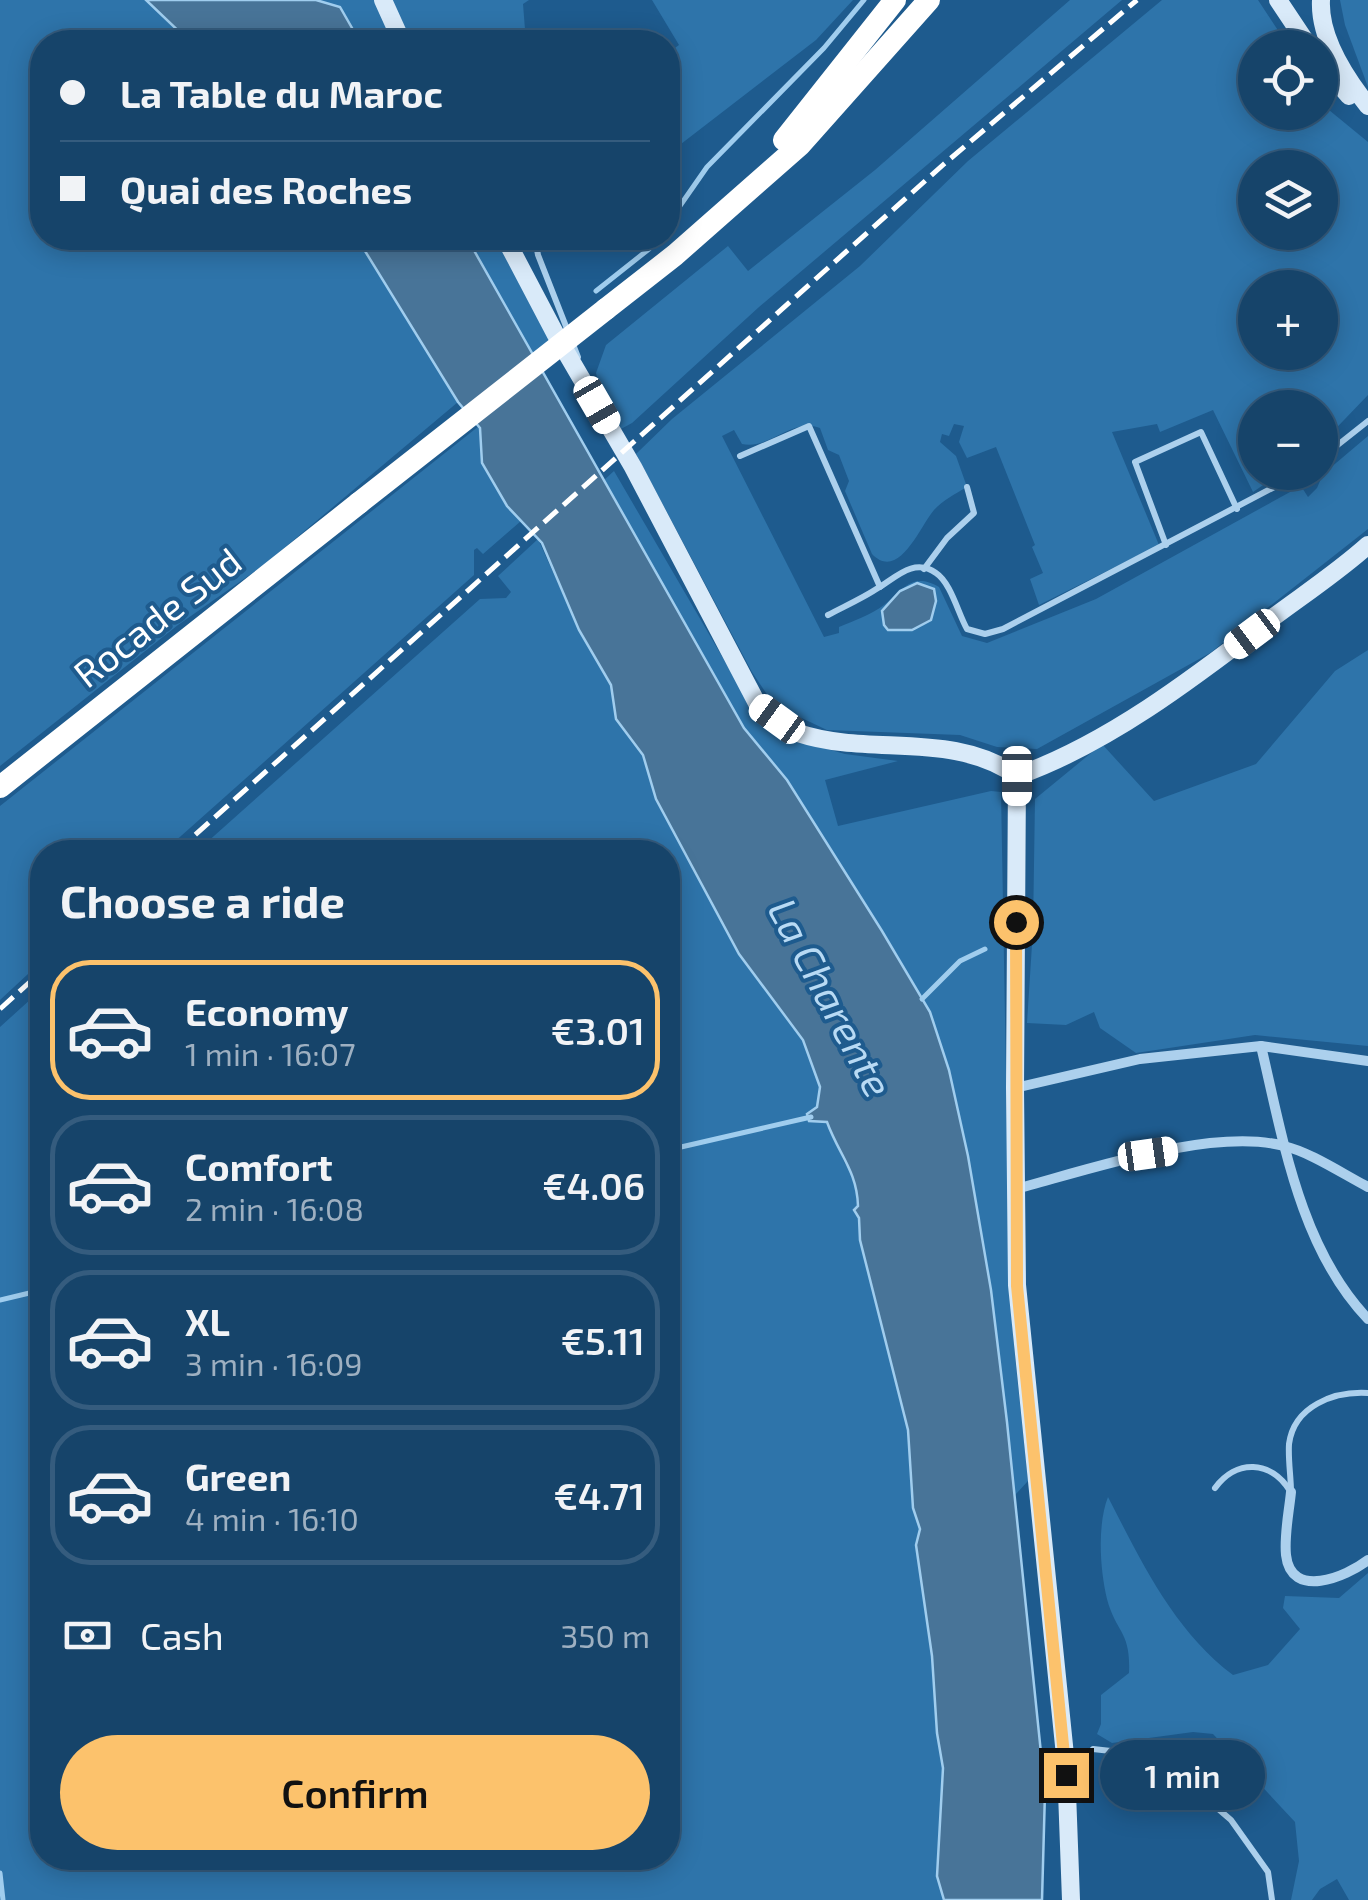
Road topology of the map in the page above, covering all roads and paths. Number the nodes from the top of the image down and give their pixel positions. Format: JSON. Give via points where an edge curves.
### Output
{"nodes":[{"id":1,"x":382,"y":0,"type":"edge"},
{"id":2,"x":895,"y":0,"type":"edge"},
{"id":3,"x":929,"y":0,"type":"edge"},
{"id":4,"x":1278,"y":0,"type":"edge"},
{"id":5,"x":1321,"y":0,"type":"edge"},
{"id":6,"x":396,"y":30,"type":"edge"},
{"id":7,"x":1298,"y":30,"type":"edge"},
{"id":8,"x":1338,"y":82,"type":"edge"},
{"id":9,"x":1368,"y":106,"type":"edge"},
{"id":10,"x":1368,"y":114,"type":"edge"},
{"id":11,"x":680,"y":249,"type":"edge"},
{"id":12,"x":512,"y":250,"type":"edge"},
{"id":13,"x":537,"y":250,"type":"edge"},
{"id":14,"x":679,"y":250,"type":"edge"},
{"id":15,"x":680,"y":250,"type":"edge"},
{"id":16,"x":680,"y":250,"type":"edge"},
{"id":17,"x":675,"y":254,"type":"junction"},
{"id":18,"x":597,"y":405,"type":"junction"},
{"id":19,"x":1368,"y":421,"type":"edge"},
{"id":20,"x":1338,"y":445,"type":"edge"},
{"id":21,"x":740,"y":456,"type":"dead end"},
{"id":22,"x":967,"y":488,"type":"dead end"},
{"id":23,"x":1271,"y":490,"type":"edge"},
{"id":24,"x":1237,"y":509,"type":"junction"},
{"id":25,"x":1166,"y":545,"type":"junction"},
{"id":26,"x":1368,"y":545,"type":"edge"},
{"id":27,"x":924,"y":568,"type":"junction"},
{"id":28,"x":880,"y":588,"type":"junction"},
{"id":29,"x":828,"y":615,"type":"dead end"},
{"id":30,"x":1017,"y":776,"type":"junction"},
{"id":31,"x":0,"y":786,"type":"edge"},
{"id":32,"x":1261,"y":1046,"type":"junction"},
{"id":33,"x":1368,"y":1061,"type":"edge"},
{"id":34,"x":1014,"y":1088,"type":"junction"},
{"id":35,"x":1284,"y":1146,"type":"junction"},
{"id":36,"x":1368,"y":1186,"type":"edge"},
{"id":37,"x":1016,"y":1189,"type":"junction"},
{"id":38,"x":1368,"y":1319,"type":"edge"},
{"id":39,"x":1368,"y":1393,"type":"edge"},
{"id":40,"x":1215,"y":1488,"type":"dead end"},
{"id":41,"x":1291,"y":1492,"type":"junction"},
{"id":42,"x":1368,"y":1560,"type":"edge"},
{"id":43,"x":1066,"y":1775,"type":"junction"},
{"id":44,"x":1071,"y":1900,"type":"edge"},
{"id":45,"x":1272,"y":1900,"type":"edge"}],
"edges":[{"from":1,"to":6,"type":"street"},
{"from":2,"to":11,"type":"highway","via":[[805,116]]},
{"from":3,"to":16,"type":"highway","via":[[800,145]]},
{"from":4,"to":7,"type":"street"},
{"from":5,"to":9,"type":"street","via":[[1334,52]]},
{"from":8,"to":10,"type":"street"},
{"from":12,"to":18,"type":"street"},
{"from":13,"to":18,"type":"lane"},
{"from":14,"to":17,"type":"highway"},
{"from":15,"to":17,"type":"highway"},
{"from":17,"to":31,"type":"highway","name":"Rocade Sud","bridge":true},
{"from":18,"to":30,"type":"street","via":[[759,707],[794,732],[970,752]]},
{"from":19,"to":20,"type":"lane"},
{"from":21,"to":28,"type":"lane","via":[[809,426]]},
{"from":22,"to":27,"type":"lane","via":[[974,513]]},
{"from":23,"to":24,"type":"lane"},
{"from":24,"to":25,"type":"lane"},
{"from":24,"to":25,"type":"lane","via":[[1202,432],[1135,462]]},
{"from":25,"to":27,"type":"lane","via":[[985,634],[967,629],[945,584]]},
{"from":26,"to":30,"type":"street","via":[[1154,703]]},
{"from":27,"to":28,"type":"lane","via":[[898,573]]},
{"from":28,"to":29,"type":"lane"},
{"from":30,"to":34,"type":"street"},
{"from":32,"to":33,"type":"street"},
{"from":32,"to":34,"type":"street","via":[[1140,1058]]},
{"from":32,"to":35,"type":"street"},
{"from":34,"to":37,"type":"street"},
{"from":35,"to":36,"type":"street"},
{"from":35,"to":37,"type":"street","via":[[1229,1142],[1148,1154]]},
{"from":35,"to":38,"type":"street","via":[[1320,1252]]},
{"from":37,"to":43,"type":"street","via":[[1017,1286]]},
{"from":39,"to":41,"type":"lane","via":[[1328,1398],[1297,1422],[1290,1442]]},
{"from":40,"to":41,"type":"lane","via":[[1248,1466],[1274,1472]]},
{"from":41,"to":42,"type":"street","via":[[1286,1552],[1299,1578],[1326,1582]]},
{"from":43,"to":44,"type":"street"},
{"from":43,"to":45,"type":"lane","via":[[1093,1749],[1138,1754],[1188,1783],[1232,1820],[1268,1872]]}]}
